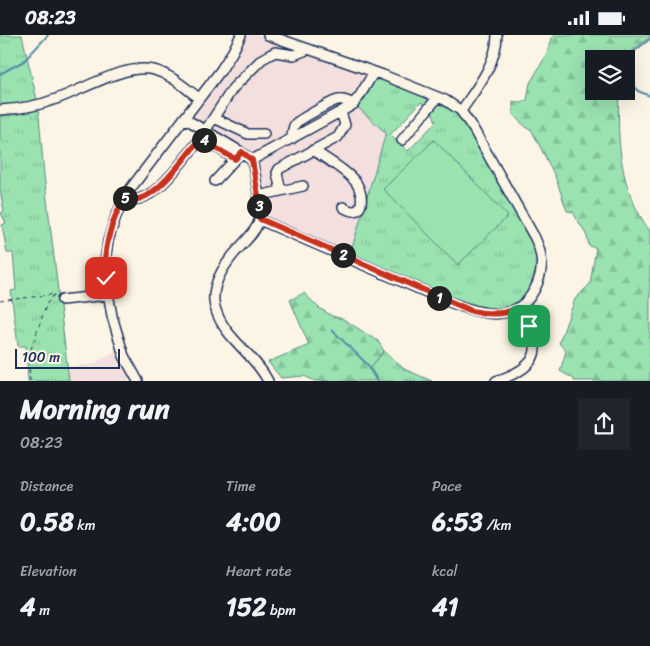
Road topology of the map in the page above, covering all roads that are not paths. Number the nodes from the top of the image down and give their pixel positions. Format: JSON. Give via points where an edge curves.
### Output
{"nodes":[{"id":1,"x":241,"y":35,"type":"edge"},
{"id":2,"x":268,"y":35,"type":"edge"},
{"id":3,"x":497,"y":35,"type":"edge"},
{"id":4,"x":309,"y":49,"type":"junction"},
{"id":5,"x":374,"y":72,"type":"junction"},
{"id":6,"x":438,"y":97,"type":"junction"},
{"id":7,"x":199,"y":98,"type":"junction"},
{"id":8,"x":354,"y":104,"type":"junction"},
{"id":9,"x":0,"y":110,"type":"edge"},
{"id":10,"x":461,"y":111,"type":"junction"},
{"id":11,"x":341,"y":112,"type":"junction"},
{"id":12,"x":184,"y":118,"type":"junction"},
{"id":13,"x":214,"y":118,"type":"junction"},
{"id":14,"x":205,"y":131,"type":"junction"},
{"id":15,"x":264,"y":134,"type":"dead end"},
{"id":16,"x":292,"y":139,"type":"junction"},
{"id":17,"x":402,"y":140,"type":"dead end"},
{"id":18,"x":313,"y":150,"type":"junction"},
{"id":19,"x":238,"y":155,"type":"junction"},
{"id":20,"x":252,"y":160,"type":"junction"},
{"id":21,"x":215,"y":181,"type":"dead end"},
{"id":22,"x":303,"y":186,"type":"dead end"},
{"id":23,"x":281,"y":191,"type":"junction"},
{"id":24,"x":258,"y":196,"type":"junction"},
{"id":25,"x":125,"y":197,"type":"junction"},
{"id":26,"x":343,"y":207,"type":"dead end"},
{"id":27,"x":260,"y":219,"type":"junction"},
{"id":28,"x":108,"y":295,"type":"junction"},
{"id":29,"x":62,"y":300,"type":"dead end"},
{"id":30,"x":520,"y":308,"type":"junction"},
{"id":31,"x":138,"y":381,"type":"edge"},
{"id":32,"x":268,"y":381,"type":"edge"},
{"id":33,"x":496,"y":381,"type":"edge"}],
"edges":[{"from":1,"to":7,"type":"street"},
{"from":2,"to":4,"type":"street"},
{"from":3,"to":10,"type":"street","via":[[492,59]]},
{"from":4,"to":5,"type":"street"},
{"from":4,"to":13,"type":"street","via":[[294,55],[275,53],[262,59],[233,87]]},
{"from":5,"to":6,"type":"street"},
{"from":5,"to":8,"type":"street"},
{"from":6,"to":10,"type":"street"},
{"from":6,"to":17,"type":"street"},
{"from":7,"to":9,"type":"street","via":[[166,75],[141,69],[56,99]]},
{"from":7,"to":12,"type":"street"},
{"from":8,"to":11,"type":"street"},
{"from":8,"to":16,"type":"street","via":[[338,100],[324,107],[296,123]]},
{"from":10,"to":30,"type":"street","via":[[496,167],[542,253],[542,272],[537,286]]},
{"from":11,"to":16,"type":"street"},
{"from":11,"to":18,"type":"street","via":[[344,125],[340,135]]},
{"from":12,"to":14,"type":"street"},
{"from":12,"to":25,"type":"street"},
{"from":13,"to":14,"type":"street"},
{"from":13,"to":15,"type":"street","via":[[248,134]]},
{"from":14,"to":19,"type":"street"},
{"from":16,"to":20,"type":"street"},
{"from":18,"to":23,"type":"street","via":[[278,169]]},
{"from":18,"to":26,"type":"street","via":[[349,176],[361,193],[360,208],[350,211]]},
{"from":19,"to":20,"type":"street"},
{"from":19,"to":21,"type":"street"},
{"from":19,"to":25,"type":"street","via":[[202,140],[156,190],[134,200]]},
{"from":20,"to":24,"type":"street"},
{"from":22,"to":23,"type":"street"},
{"from":23,"to":24,"type":"street"},
{"from":24,"to":27,"type":"street"},
{"from":25,"to":28,"type":"street","via":[[105,256]]},
{"from":27,"to":30,"type":"street","via":[[472,311],[494,313]]},
{"from":27,"to":32,"type":"street","via":[[223,271],[216,284],[214,304],[222,323]]},
{"from":28,"to":29,"type":"street"},
{"from":28,"to":31,"type":"street","via":[[120,348]]},
{"from":30,"to":33,"type":"street","via":[[534,337],[534,355],[521,371]]}]}
